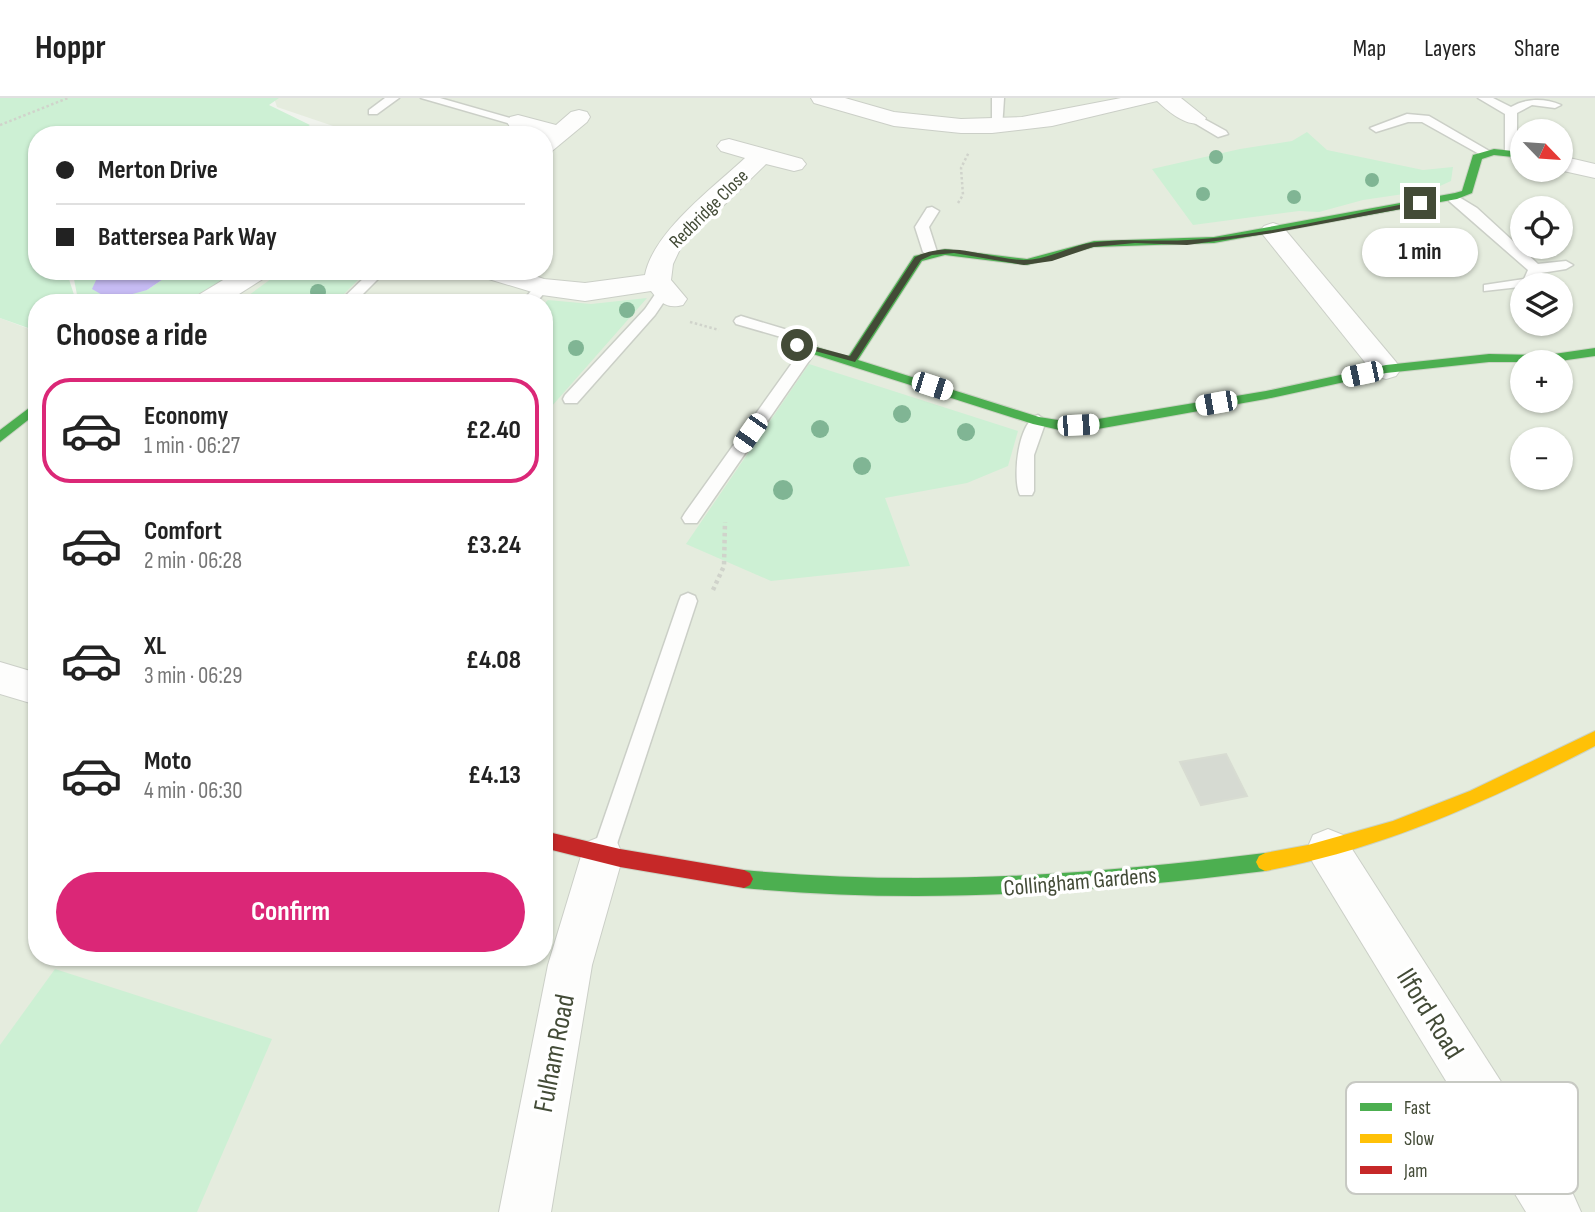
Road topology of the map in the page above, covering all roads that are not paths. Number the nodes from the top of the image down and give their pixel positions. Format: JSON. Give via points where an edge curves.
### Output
{"nodes":[{"id":1,"x":393,"y":98,"type":"edge"},
{"id":2,"x":427,"y":98,"type":"edge"},
{"id":3,"x":998,"y":98,"type":"edge"},
{"id":4,"x":1148,"y":98,"type":"edge"},
{"id":5,"x":1166,"y":98,"type":"edge"},
{"id":6,"x":1484,"y":98,"type":"edge"},
{"id":7,"x":831,"y":99,"type":"edge"},
{"id":8,"x":1555,"y":105,"type":"dead end"},
{"id":9,"x":373,"y":112,"type":"dead end"},
{"id":10,"x":1511,"y":112,"type":"junction"},
{"id":11,"x":579,"y":117,"type":"dead end"},
{"id":12,"x":1195,"y":118,"type":"joint"},
{"id":13,"x":1512,"y":119,"type":"edge"},
{"id":14,"x":518,"y":122,"type":"joint"},
{"id":15,"x":998,"y":125,"type":"junction"},
{"id":16,"x":526,"y":126,"type":"edge"},
{"id":17,"x":1376,"y":128,"type":"dead end"},
{"id":18,"x":1222,"y":134,"type":"dead end"},
{"id":19,"x":553,"y":138,"type":"edge"},
{"id":20,"x":729,"y":146,"type":"dead end"},
{"id":21,"x":1485,"y":152,"type":"junction"},
{"id":22,"x":1510,"y":154,"type":"edge"},
{"id":23,"x":761,"y":156,"type":"junction"},
{"id":24,"x":794,"y":164,"type":"dead end"},
{"id":25,"x":1573,"y":166,"type":"edge"},
{"id":26,"x":1595,"y":171,"type":"edge"},
{"id":27,"x":1454,"y":198,"type":"junction"},
{"id":28,"x":932,"y":211,"type":"dead end"},
{"id":29,"x":1273,"y":231,"type":"junction"},
{"id":30,"x":935,"y":252,"type":"junction"},
{"id":31,"x":1566,"y":265,"type":"dead end"},
{"id":32,"x":1535,"y":269,"type":"junction"},
{"id":33,"x":242,"y":280,"type":"edge"},
{"id":34,"x":369,"y":280,"type":"edge"},
{"id":35,"x":508,"y":280,"type":"edge"},
{"id":36,"x":1489,"y":288,"type":"dead end"},
{"id":37,"x":665,"y":290,"type":"junction"},
{"id":38,"x":220,"y":294,"type":"edge"},
{"id":39,"x":355,"y":294,"type":"edge"},
{"id":40,"x":533,"y":294,"type":"edge"},
{"id":41,"x":552,"y":294,"type":"edge"},
{"id":42,"x":741,"y":321,"type":"dead end"},
{"id":43,"x":804,"y":346,"type":"junction"},
{"id":44,"x":1595,"y":352,"type":"edge"},
{"id":45,"x":852,"y":360,"type":"junction"},
{"id":46,"x":1386,"y":369,"type":"junction"},
{"id":47,"x":571,"y":399,"type":"dead end"},
{"id":48,"x":28,"y":413,"type":"edge"},
{"id":49,"x":1038,"y":421,"type":"junction"},
{"id":50,"x":0,"y":436,"type":"edge"},
{"id":51,"x":1026,"y":491,"type":"dead end"},
{"id":52,"x":691,"y":518,"type":"dead end"},
{"id":53,"x":688,"y":601,"type":"dead end"},
{"id":54,"x":0,"y":678,"type":"edge"},
{"id":55,"x":28,"y":686,"type":"edge"},
{"id":56,"x":1595,"y":738,"type":"edge"},
{"id":57,"x":553,"y":842,"type":"edge"},
{"id":58,"x":1328,"y":849,"type":"junction"},
{"id":59,"x":602,"y":856,"type":"junction"},
{"id":60,"x":1474,"y":1082,"type":"edge"},
{"id":61,"x":1544,"y":1194,"type":"edge"},
{"id":62,"x":525,"y":1212,"type":"edge"},
{"id":63,"x":1555,"y":1212,"type":"edge"}],
"edges":[{"from":1,"to":9,"type":"lane"},
{"from":2,"to":14,"type":"lane"},
{"from":3,"to":15,"type":"lane"},
{"from":4,"to":15,"type":"street","via":[[1056,120]]},
{"from":5,"to":12,"type":"street"},
{"from":6,"to":10,"type":"lane"},
{"from":7,"to":15,"type":"street","via":[[891,118],[970,127]]},
{"from":8,"to":10,"type":"lane","via":[[1530,102]]},
{"from":10,"to":13,"type":"lane"},
{"from":11,"to":19,"type":"street"},
{"from":12,"to":18,"type":"lane"},
{"from":14,"to":16,"type":"street"},
{"from":17,"to":21,"type":"lane","via":[[1407,118],[1425,119]]},
{"from":20,"to":23,"type":"street","name":"Redbridge Close"},
{"from":21,"to":22,"type":"street"},
{"from":21,"to":27,"type":"street","via":[[1477,157],[1468,192]]},
{"from":23,"to":24,"type":"street","name":"Redbridge Close"},
{"from":23,"to":37,"type":"street","name":"Redbridge Close","via":[[669,244],[660,264]]},
{"from":25,"to":26,"type":"street"},
{"from":27,"to":29,"type":"street"},
{"from":27,"to":32,"type":"lane"},
{"from":28,"to":30,"type":"lane","via":[[922,227]]},
{"from":29,"to":30,"type":"street","via":[[1187,242],[1092,244],[1024,262]]},
{"from":29,"to":46,"type":"street"},
{"from":30,"to":45,"type":"street","via":[[918,258]]},
{"from":31,"to":32,"type":"lane"},
{"from":32,"to":36,"type":"lane","via":[[1530,283]]},
{"from":33,"to":38,"type":"street"},
{"from":34,"to":39,"type":"lane"},
{"from":35,"to":40,"type":"street"},
{"from":37,"to":41,"type":"street"},
{"from":37,"to":47,"type":"lane"},
{"from":42,"to":43,"type":"lane","via":[[786,334]]},
{"from":43,"to":45,"type":"street"},
{"from":43,"to":52,"type":"lane"},
{"from":44,"to":46,"type":"street"},
{"from":45,"to":49,"type":"street"},
{"from":46,"to":49,"type":"street","via":[[1093,425]]},
{"from":48,"to":50,"type":"street"},
{"from":49,"to":51,"type":"lane","via":[[1022,472]]},
{"from":53,"to":59,"type":"lane"},
{"from":54,"to":55,"type":"street"},
{"from":56,"to":58,"type":"street","name":"Collingham Gardens","via":[[1469,798]]},
{"from":57,"to":59,"type":"street","name":"Collingham Gardens"},
{"from":58,"to":59,"type":"street","name":"Collingham Gardens","via":[[1270,861],[1069,885],[955,890],[751,881]]},
{"from":58,"to":60,"type":"street","name":"Ilford Road"},
{"from":59,"to":62,"type":"street","name":"Fulham Road","via":[[570,965]]},
{"from":61,"to":63,"type":"street","name":"Ilford Road"}]}
